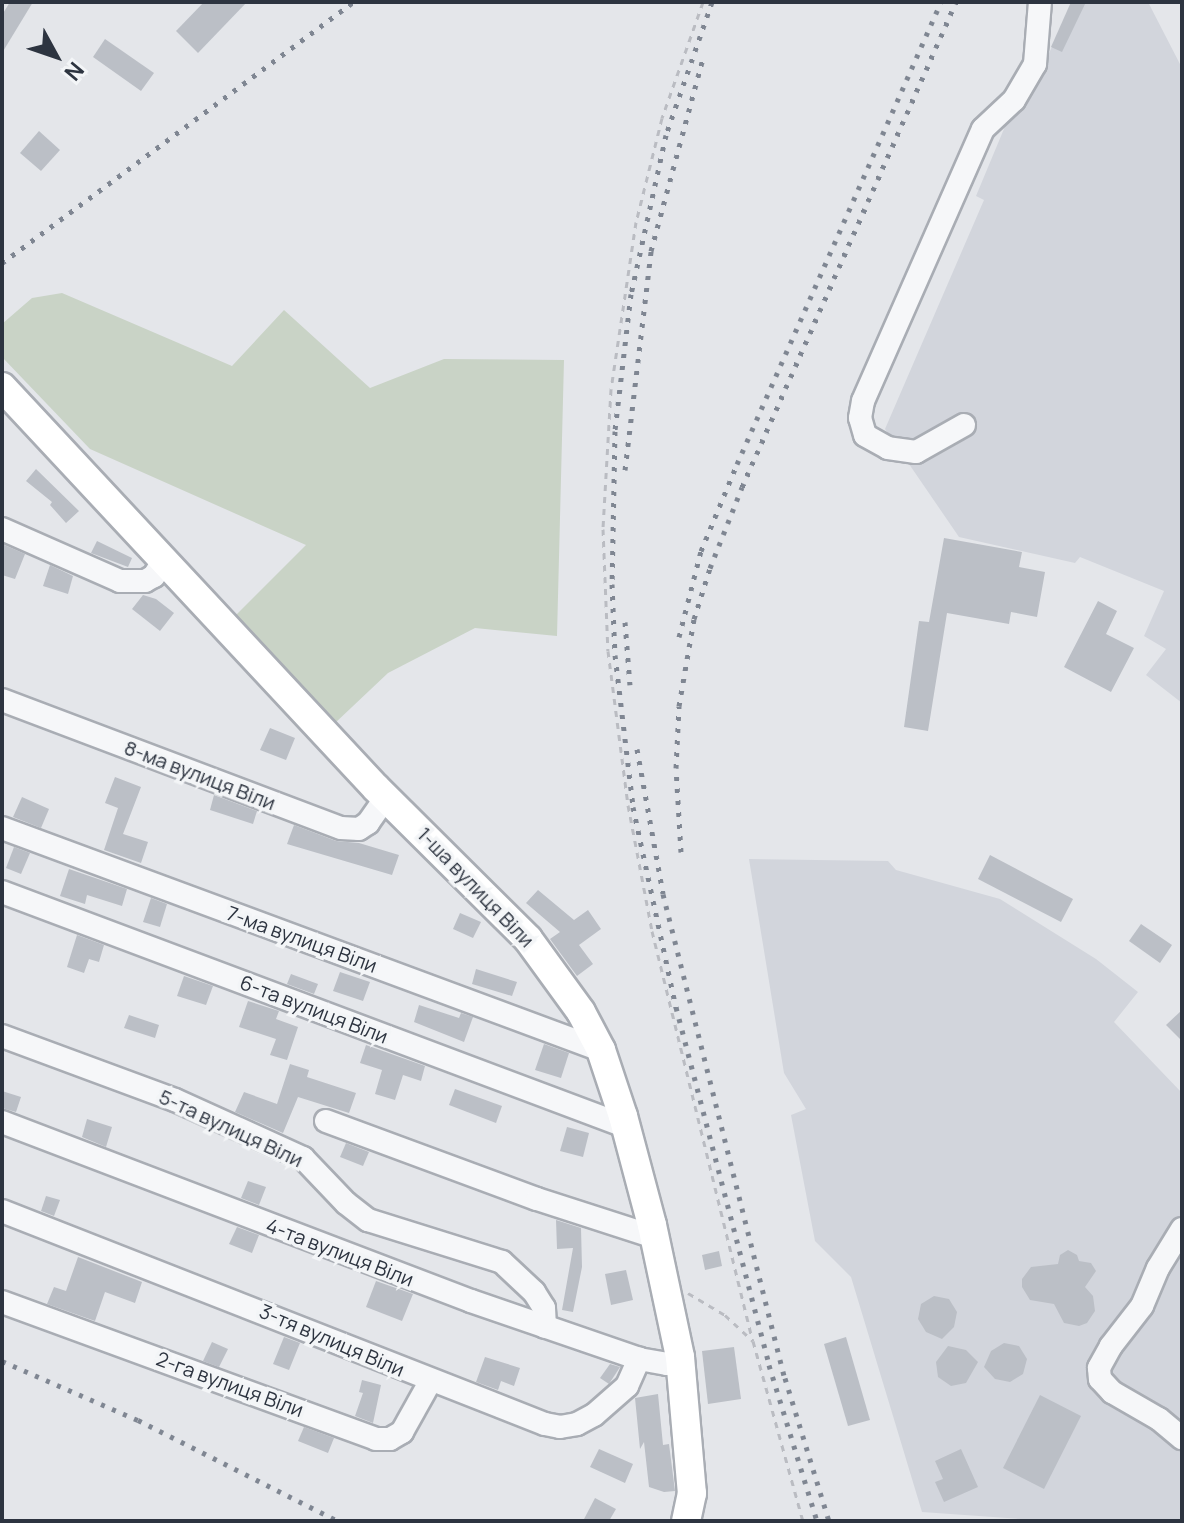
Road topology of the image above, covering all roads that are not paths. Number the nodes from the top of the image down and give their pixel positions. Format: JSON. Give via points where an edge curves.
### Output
{"nodes":[{"id":1,"x":1040,"y":2,"type":"edge"},
{"id":2,"x":2,"y":387,"type":"edge"},
{"id":3,"x":964,"y":425,"type":"dead end"},
{"id":4,"x":2,"y":529,"type":"edge"},
{"id":5,"x":163,"y":561,"type":"junction"},
{"id":6,"x":2,"y":700,"type":"edge"},
{"id":7,"x":386,"y":797,"type":"junction"},
{"id":8,"x":2,"y":828,"type":"edge"},
{"id":9,"x":2,"y":892,"type":"edge"},
{"id":10,"x":2,"y":1036,"type":"edge"},
{"id":11,"x":601,"y":1050,"type":"junction"},
{"id":12,"x":326,"y":1121,"type":"dead end"},
{"id":13,"x":2,"y":1122,"type":"edge"},
{"id":14,"x":625,"y":1126,"type":"junction"},
{"id":15,"x":2,"y":1211,"type":"edge"},
{"id":16,"x":1182,"y":1229,"type":"edge"},
{"id":17,"x":655,"y":1237,"type":"junction"},
{"id":18,"x":2,"y":1302,"type":"edge"},
{"id":19,"x":545,"y":1327,"type":"junction"},
{"id":20,"x":680,"y":1357,"type":"junction"},
{"id":21,"x":639,"y":1359,"type":"junction"},
{"id":22,"x":430,"y":1382,"type":"junction"},
{"id":23,"x":1182,"y":1438,"type":"edge"},
{"id":24,"x":686,"y":1521,"type":"edge"}],
"edges":[{"from":1,"to":3,"type":"street","via":[[1035,64],[1014,100],[983,129],[860,418],[865,435],[888,448],[916,452]]},
{"from":2,"to":5,"type":"main road","name":"1-ша вулиця Віли"},
{"from":4,"to":5,"type":"street","via":[[120,581],[145,581]]},
{"from":5,"to":7,"type":"main road","name":"1-ша вулиця Віли"},
{"from":6,"to":7,"type":"street","name":"8-ма вулиця Віли","via":[[341,828],[359,829],[368,823]]},
{"from":7,"to":11,"type":"main road","name":"1-ша вулиця Віли","via":[[528,939],[581,1012]]},
{"from":8,"to":11,"type":"street","name":"7-ма вулиця Віли"},
{"from":9,"to":14,"type":"street","name":"6-та вулиця Віли"},
{"from":10,"to":19,"type":"street","name":"5-та вулиця Віли","via":[[175,1100],[303,1158],[368,1220],[502,1262],[534,1292],[544,1308]]},
{"from":11,"to":14,"type":"main road","name":"1-ша вулиця Віли"},
{"from":12,"to":17,"type":"street"},
{"from":13,"to":19,"type":"street","name":"4-та вулиця Віли"},
{"from":14,"to":17,"type":"main road","name":"1-ша вулиця Віли"},
{"from":15,"to":22,"type":"street","name":"3-тя вулиця Віли"},
{"from":16,"to":23,"type":"street","via":[[1142,1306],[1099,1368],[1100,1379],[1112,1392]]},
{"from":17,"to":20,"type":"main road","name":"1-ша вулиця Віли"},
{"from":18,"to":22,"type":"street","name":"2-га вулиця Віли","via":[[376,1439],[402,1432]]},
{"from":19,"to":21,"type":"street","name":"4-та вулиця Віли"},
{"from":20,"to":21,"type":"street","name":"4-та вулиця Віли","via":[[667,1364]]},
{"from":20,"to":24,"type":"main road","name":"1-ша вулиця Віли","via":[[692,1493]]},
{"from":21,"to":22,"type":"street","name":"3-тя вулиця Віли","via":[[613,1401],[577,1424],[560,1427]]}]}
